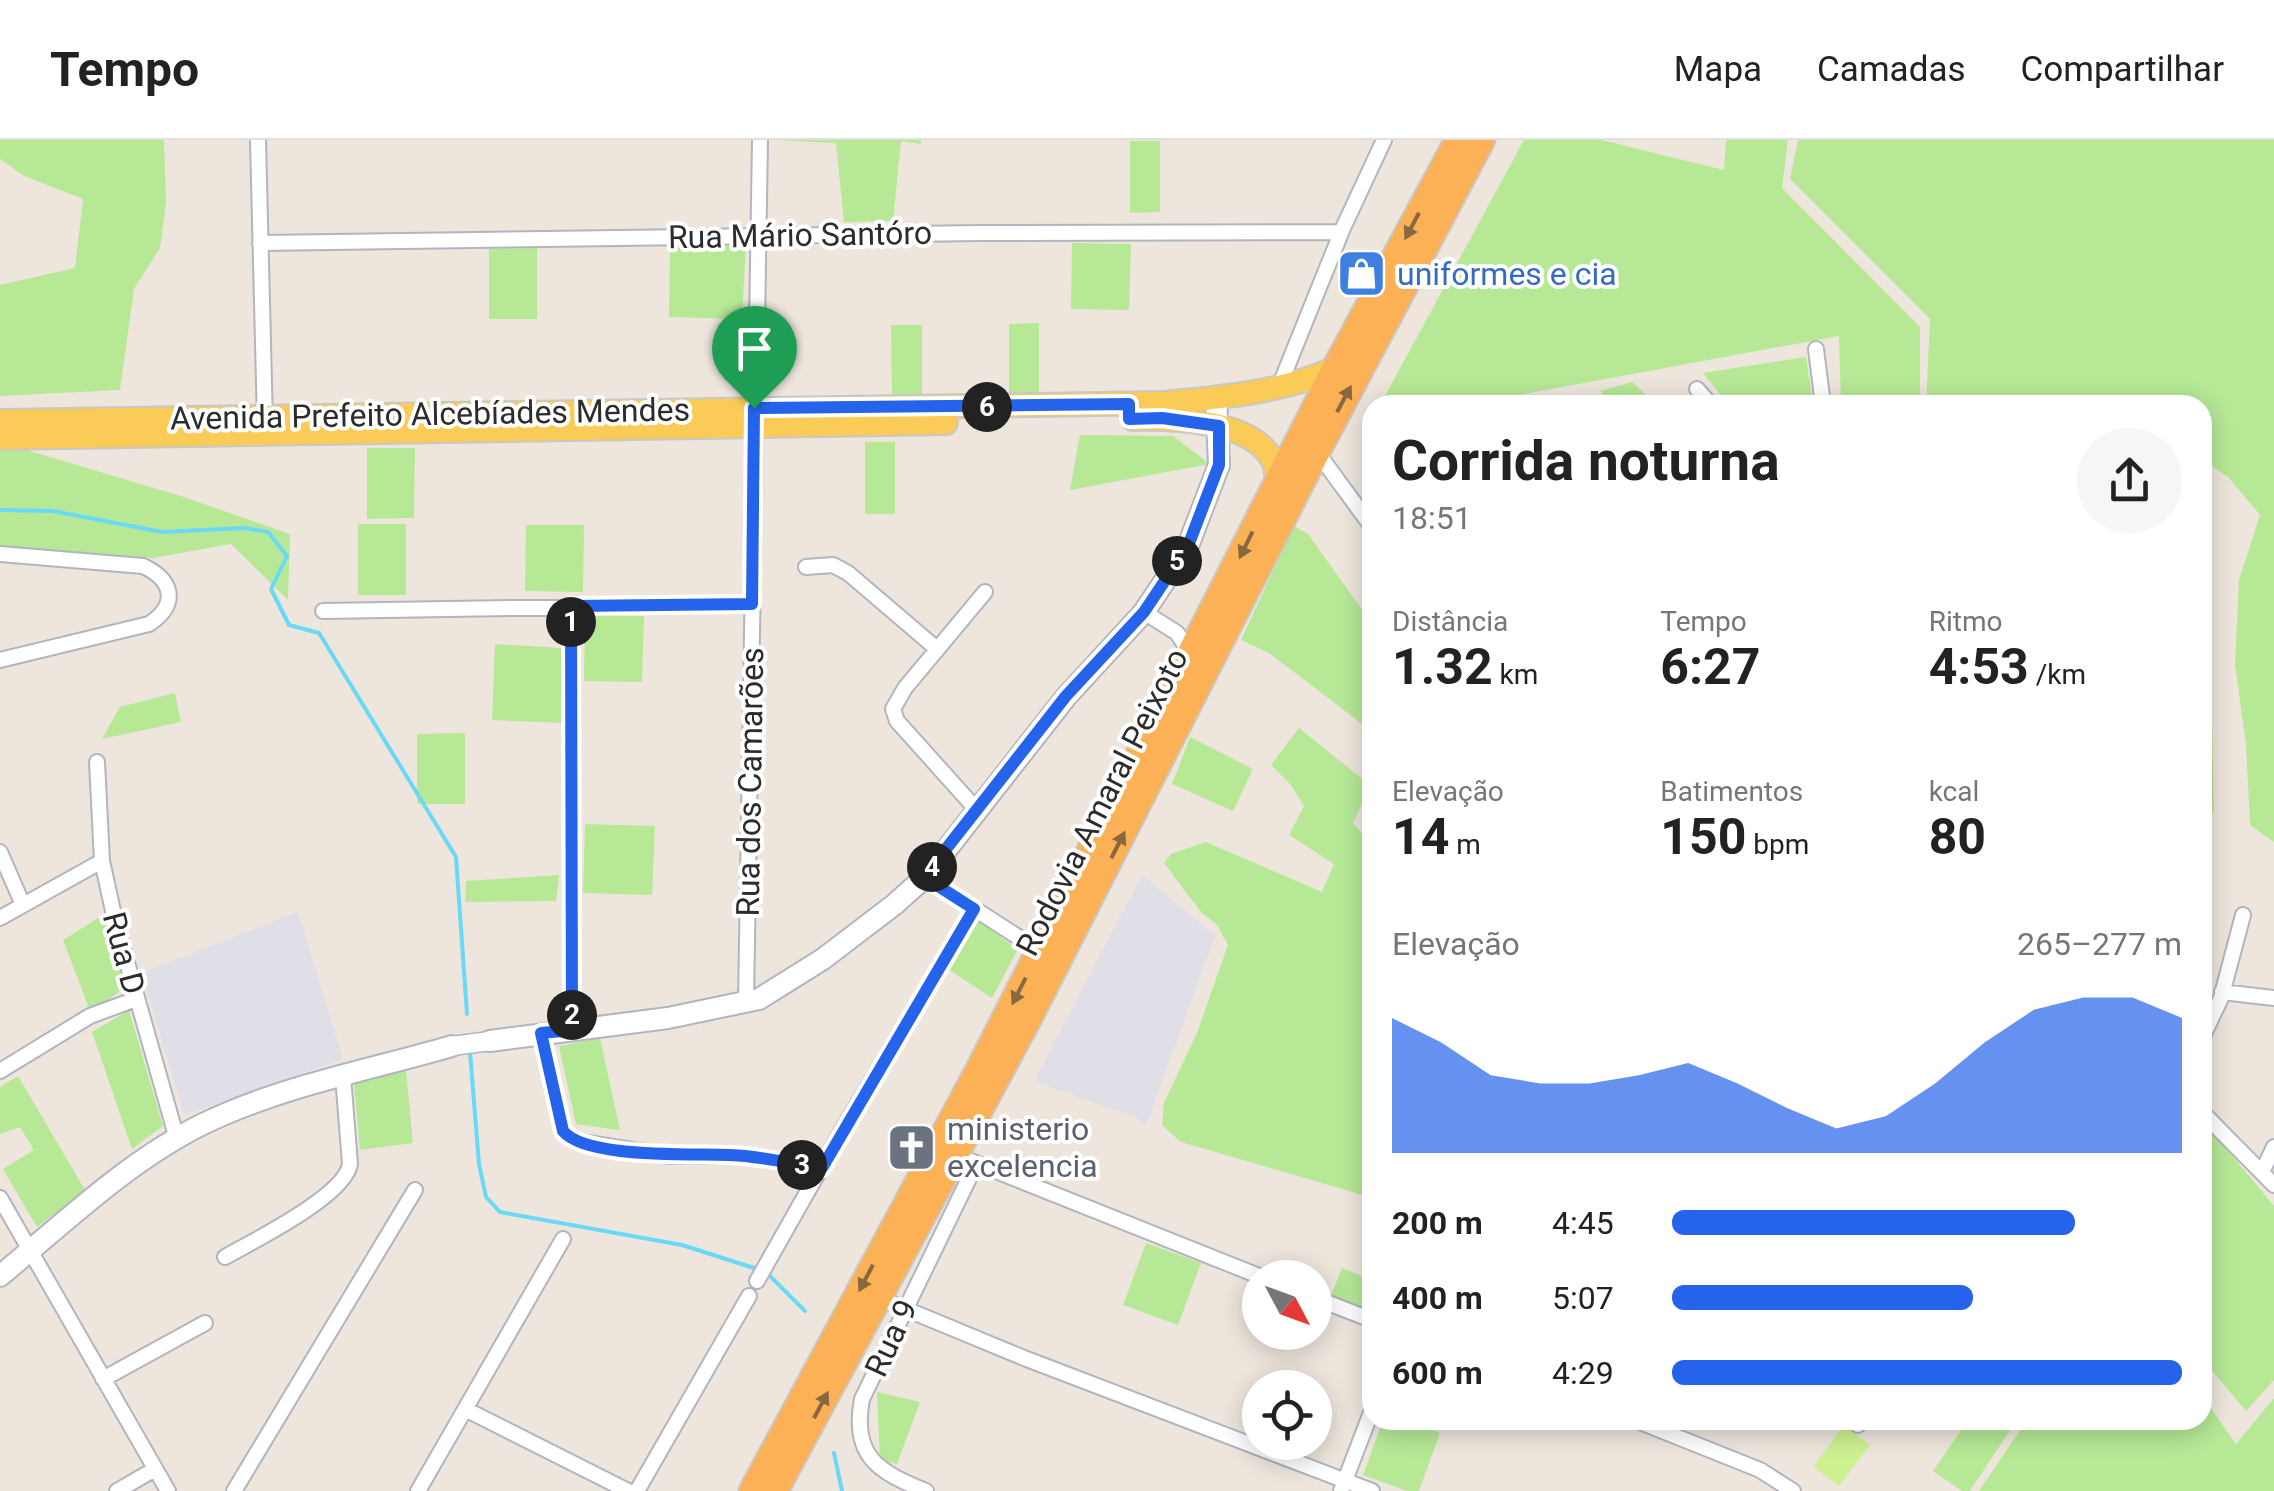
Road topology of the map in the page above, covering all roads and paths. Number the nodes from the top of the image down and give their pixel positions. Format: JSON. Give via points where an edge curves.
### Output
{"nodes":[{"id":1,"x":258,"y":140,"type":"edge"},
{"id":2,"x":760,"y":140,"type":"edge"},
{"id":3,"x":1384,"y":140,"type":"edge"},
{"id":4,"x":1458,"y":140,"type":"edge"},
{"id":5,"x":1482,"y":140,"type":"edge"},
{"id":6,"x":1341,"y":232,"type":"junction"},
{"id":7,"x":758,"y":236,"type":"junction"},
{"id":8,"x":260,"y":242,"type":"junction"},
{"id":9,"x":1816,"y":349,"type":"dead end"},
{"id":10,"x":1335,"y":368,"type":"junction"},
{"id":11,"x":1278,"y":387,"type":"junction"},
{"id":12,"x":1697,"y":389,"type":"dead end"},
{"id":13,"x":1702,"y":395,"type":"edge"},
{"id":14,"x":1822,"y":395,"type":"edge"},
{"id":15,"x":1216,"y":397,"type":"junction"},
{"id":16,"x":1129,"y":412,"type":"junction"},
{"id":17,"x":754,"y":418,"type":"junction"},
{"id":18,"x":0,"y":421,"type":"edge"},
{"id":19,"x":265,"y":425,"type":"junction"},
{"id":20,"x":1219,"y":426,"type":"junction"},
{"id":21,"x":0,"y":438,"type":"edge"},
{"id":22,"x":1317,"y":452,"type":"junction"},
{"id":23,"x":1278,"y":482,"type":"junction"},
{"id":24,"x":1362,"y":513,"type":"edge"},
{"id":25,"x":0,"y":554,"type":"edge"},
{"id":26,"x":806,"y":567,"type":"dead end"},
{"id":27,"x":985,"y":592,"type":"dead end"},
{"id":28,"x":752,"y":604,"type":"junction"},
{"id":29,"x":571,"y":606,"type":"junction"},
{"id":30,"x":324,"y":610,"type":"dead end"},
{"id":31,"x":1144,"y":612,"type":"junction"},
{"id":32,"x":1190,"y":641,"type":"junction"},
{"id":33,"x":937,"y":648,"type":"junction"},
{"id":34,"x":0,"y":660,"type":"edge"},
{"id":35,"x":97,"y":762,"type":"dead end"},
{"id":36,"x":976,"y":809,"type":"junction"},
{"id":37,"x":0,"y":852,"type":"edge"},
{"id":38,"x":102,"y":861,"type":"junction"},
{"id":39,"x":924,"y":877,"type":"junction"},
{"id":40,"x":22,"y":905,"type":"junction"},
{"id":41,"x":974,"y":909,"type":"junction"},
{"id":42,"x":2243,"y":915,"type":"dead end"},
{"id":43,"x":0,"y":918,"type":"edge"},
{"id":44,"x":1040,"y":950,"type":"junction"},
{"id":45,"x":2222,"y":992,"type":"junction"},
{"id":46,"x":2274,"y":998,"type":"edge"},
{"id":47,"x":136,"y":999,"type":"junction"},
{"id":48,"x":746,"y":1003,"type":"junction"},
{"id":49,"x":2212,"y":1015,"type":"edge"},
{"id":50,"x":572,"y":1030,"type":"junction"},
{"id":51,"x":541,"y":1033,"type":"junction"},
{"id":52,"x":490,"y":1041,"type":"joint"},
{"id":53,"x":452,"y":1046,"type":"joint"},
{"id":54,"x":0,"y":1072,"type":"edge"},
{"id":55,"x":342,"y":1076,"type":"junction"},
{"id":56,"x":2212,"y":1122,"type":"edge"},
{"id":57,"x":178,"y":1140,"type":"junction"},
{"id":58,"x":2274,"y":1147,"type":"edge"},
{"id":59,"x":966,"y":1159,"type":"junction"},
{"id":60,"x":822,"y":1168,"type":"junction"},
{"id":61,"x":2262,"y":1172,"type":"junction"},
{"id":62,"x":2274,"y":1185,"type":"edge"},
{"id":63,"x":415,"y":1190,"type":"dead end"},
{"id":64,"x":0,"y":1198,"type":"edge"},
{"id":65,"x":563,"y":1239,"type":"dead end"},
{"id":66,"x":29,"y":1252,"type":"junction"},
{"id":67,"x":224,"y":1258,"type":"dead end"},
{"id":68,"x":1242,"y":1269,"type":"edge"},
{"id":69,"x":0,"y":1276,"type":"edge"},
{"id":70,"x":757,"y":1281,"type":"dead end"},
{"id":71,"x":748,"y":1296,"type":"dead end"},
{"id":72,"x":879,"y":1298,"type":"junction"},
{"id":73,"x":1332,"y":1305,"type":"edge"},
{"id":74,"x":904,"y":1308,"type":"junction"},
{"id":75,"x":1362,"y":1316,"type":"edge"},
{"id":76,"x":205,"y":1323,"type":"dead end"},
{"id":77,"x":103,"y":1379,"type":"junction"},
{"id":78,"x":465,"y":1410,"type":"junction"},
{"id":79,"x":1364,"y":1430,"type":"edge"},
{"id":80,"x":1661,"y":1430,"type":"edge"},
{"id":81,"x":155,"y":1470,"type":"junction"},
{"id":82,"x":1343,"y":1486,"type":"edge"},
{"id":83,"x":1786,"y":1489,"type":"edge"},
{"id":84,"x":118,"y":1491,"type":"edge"},
{"id":85,"x":168,"y":1491,"type":"edge"},
{"id":86,"x":234,"y":1491,"type":"edge"},
{"id":87,"x":418,"y":1491,"type":"edge"},
{"id":88,"x":628,"y":1491,"type":"edge"},
{"id":89,"x":637,"y":1491,"type":"edge"},
{"id":90,"x":752,"y":1491,"type":"edge"},
{"id":91,"x":774,"y":1491,"type":"edge"},
{"id":92,"x":926,"y":1491,"type":"edge"},
{"id":93,"x":1372,"y":1491,"type":"edge"}],
"edges":[{"from":1,"to":8,"type":"street"},
{"from":2,"to":7,"type":"street","name":"Rua dos Camarões"},
{"from":3,"to":6,"type":"street"},
{"from":4,"to":10,"type":"highway","name":"Rodovia Amaral Peixoto","one_way":true},
{"from":22,"to":5,"type":"highway","name":"Rodovia Amaral Peixoto","one_way":true},
{"from":6,"to":7,"type":"street","name":"Rua Mário Santóro"},
{"from":6,"to":11,"type":"street"},
{"from":7,"to":8,"type":"street","name":"Rua Mário Santóro"},
{"from":7,"to":17,"type":"street","name":"Rua dos Camarões"},
{"from":8,"to":19,"type":"street"},
{"from":9,"to":14,"type":"street"},
{"from":10,"to":11,"type":"main road","name":"Avenida Prefeito Alcebíades Mendes"},
{"from":10,"to":23,"type":"highway","name":"Rodovia Amaral Peixoto"},
{"from":11,"to":15,"type":"main road","name":"Avenida Prefeito Alcebíades Mendes"},
{"from":12,"to":13,"type":"street"},
{"from":15,"to":16,"type":"main road","name":"Avenida Prefeito Alcebíades Mendes"},
{"from":15,"to":20,"type":"main road"},
{"from":16,"to":17,"type":"main road","name":"Avenida Prefeito Alcebíades Mendes"},
{"from":16,"to":20,"type":"main road","name":"Avenida Prefeito Alcebíades Mendes"},
{"from":17,"to":19,"type":"main road","name":"Avenida Prefeito Alcebíades Mendes"},
{"from":17,"to":28,"type":"street","name":"Rua dos Camarões"},
{"from":18,"to":19,"type":"main road","name":"Avenida Prefeito Alcebíades Mendes"},
{"from":19,"to":21,"type":"main road","name":"Avenida Prefeito Alcebíades Mendes"},
{"from":20,"to":23,"type":"main road","name":"Avenida Prefeito Alcebíades Mendes","via":[[1261,446],[1274,461]]},
{"from":20,"to":31,"type":"main road","via":[[1219,465],[1209,496],[1188,546]]},
{"from":22,"to":24,"type":"street"},
{"from":59,"to":22,"type":"highway","name":"Rodovia Amaral Peixoto","one_way":true},
{"from":23,"to":32,"type":"highway","name":"Rodovia Amaral Peixoto","one_way":true},
{"from":25,"to":34,"type":"street","via":[[143,566],[167,584],[167,608],[149,624]]},
{"from":26,"to":33,"type":"street","via":[[848,573]]},
{"from":27,"to":33,"type":"street"},
{"from":28,"to":29,"type":"street"},
{"from":28,"to":48,"type":"street","name":"Rua dos Camarões"},
{"from":29,"to":30,"type":"street"},
{"from":29,"to":50,"type":"street"},
{"from":31,"to":32,"type":"street"},
{"from":31,"to":36,"type":"main road"},
{"from":32,"to":44,"type":"highway","name":"Rodovia Amaral Peixoto"},
{"from":33,"to":36,"type":"street","via":[[893,714]]},
{"from":35,"to":38,"type":"street","name":"Rua D"},
{"from":36,"to":39,"type":"main road"},
{"from":37,"to":40,"type":"street"},
{"from":38,"to":40,"type":"street"},
{"from":38,"to":47,"type":"street","name":"Rua D"},
{"from":39,"to":41,"type":"street"},
{"from":39,"to":48,"type":"main road","via":[[823,959]]},
{"from":40,"to":43,"type":"street"},
{"from":41,"to":44,"type":"street"},
{"from":41,"to":60,"type":"street"},
{"from":42,"to":45,"type":"street"},
{"from":44,"to":90,"type":"highway","name":"Rodovia Amaral Peixoto","one_way":true},
{"from":45,"to":46,"type":"street"},
{"from":45,"to":49,"type":"street"},
{"from":47,"to":54,"type":"street","via":[[90,1016]]},
{"from":47,"to":57,"type":"street","name":"Rua D"},
{"from":48,"to":50,"type":"main road"},
{"from":50,"to":51,"type":"main road"},
{"from":51,"to":52,"type":"main road"},
{"from":51,"to":60,"type":"street","via":[[563,1131],[575,1142]]},
{"from":52,"to":53,"type":"street"},
{"from":53,"to":55,"type":"main road"},
{"from":55,"to":57,"type":"main road","via":[[225,1115]]},
{"from":55,"to":67,"type":"street","via":[[346,1175],[296,1216]]},
{"from":56,"to":61,"type":"street"},
{"from":57,"to":66,"type":"main road"},
{"from":58,"to":61,"type":"street"},
{"from":59,"to":68,"type":"street"},
{"from":59,"to":72,"type":"highway","name":"Rodovia Amaral Peixoto"},
{"from":59,"to":74,"type":"street","name":"Rua 9"},
{"from":60,"to":70,"type":"street"},
{"from":61,"to":62,"type":"street"},
{"from":63,"to":86,"type":"street"},
{"from":64,"to":66,"type":"street"},
{"from":65,"to":78,"type":"street"},
{"from":66,"to":69,"type":"main road"},
{"from":66,"to":77,"type":"street"},
{"from":71,"to":89,"type":"street"},
{"from":72,"to":74,"type":"street"},
{"from":91,"to":72,"type":"highway","name":"Rodovia Amaral Peixoto","one_way":true},
{"from":73,"to":75,"type":"street"},
{"from":74,"to":82,"type":"street"},
{"from":74,"to":92,"type":"street","name":"Rua 9","via":[[862,1399],[860,1422],[874,1464]]},
{"from":76,"to":77,"type":"street"},
{"from":77,"to":81,"type":"street"},
{"from":78,"to":87,"type":"street"},
{"from":78,"to":88,"type":"street"},
{"from":79,"to":82,"type":"street"},
{"from":80,"to":83,"type":"street","via":[[1760,1470]]},
{"from":81,"to":84,"type":"street"},
{"from":81,"to":85,"type":"street"},
{"from":82,"to":93,"type":"street"}]}
